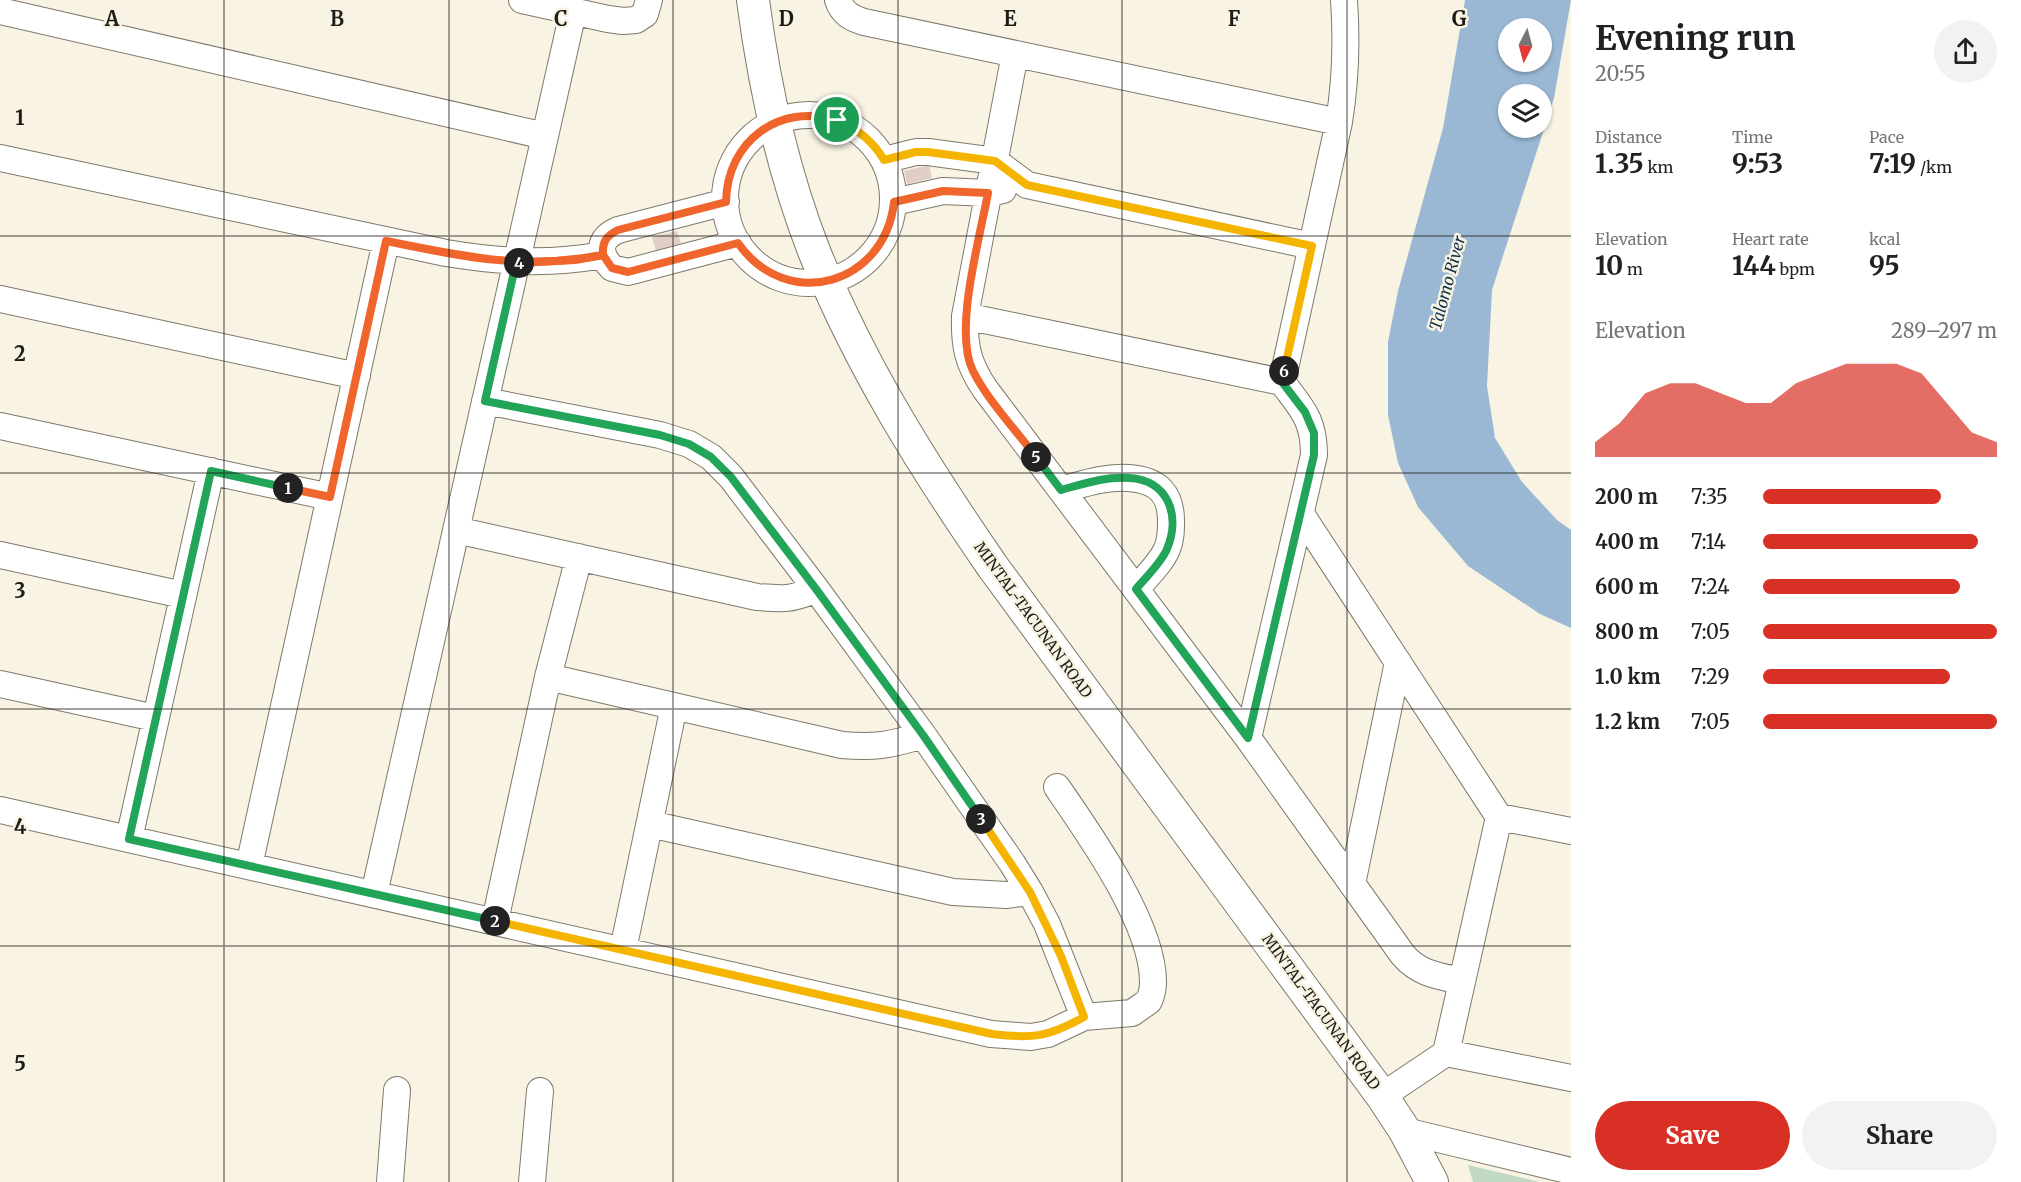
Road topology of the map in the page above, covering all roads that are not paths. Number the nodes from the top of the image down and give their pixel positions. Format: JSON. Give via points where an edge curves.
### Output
{"nodes":[{"id":1,"x":522,"y":0,"type":"edge"},
{"id":2,"x":649,"y":0,"type":"edge"},
{"id":3,"x":753,"y":0,"type":"edge"},
{"id":4,"x":838,"y":0,"type":"edge"},
{"id":5,"x":1344,"y":0,"type":"edge"},
{"id":6,"x":0,"y":11,"type":"edge"},
{"id":7,"x":573,"y":12,"type":"junction"},
{"id":8,"x":1015,"y":54,"type":"junction"},
{"id":9,"x":1340,"y":122,"type":"junction"},
{"id":10,"x":776,"y":123,"type":"junction"},
{"id":11,"x":545,"y":136,"type":"junction"},
{"id":12,"x":0,"y":158,"type":"edge"},
{"id":13,"x":884,"y":160,"type":"junction"},
{"id":14,"x":995,"y":161,"type":"junction"},
{"id":15,"x":1027,"y":185,"type":"junction"},
{"id":16,"x":988,"y":193,"type":"junction"},
{"id":17,"x":726,"y":202,"type":"junction"},
{"id":18,"x":894,"y":202,"type":"junction"},
{"id":19,"x":386,"y":241,"type":"junction"},
{"id":20,"x":738,"y":243,"type":"junction"},
{"id":21,"x":1312,"y":246,"type":"junction"},
{"id":22,"x":603,"y":255,"type":"junction"},
{"id":23,"x":516,"y":263,"type":"junction"},
{"id":24,"x":826,"y":281,"type":"junction"},
{"id":25,"x":0,"y":299,"type":"edge"},
{"id":26,"x":965,"y":316,"type":"junction"},
{"id":27,"x":357,"y":376,"type":"junction"},
{"id":28,"x":1282,"y":382,"type":"junction"},
{"id":29,"x":485,"y":401,"type":"junction"},
{"id":30,"x":0,"y":426,"type":"edge"},
{"id":31,"x":211,"y":471,"type":"junction"},
{"id":32,"x":1061,"y":490,"type":"junction"},
{"id":33,"x":330,"y":497,"type":"junction"},
{"id":34,"x":1301,"y":514,"type":"junction"},
{"id":35,"x":456,"y":530,"type":"junction"},
{"id":36,"x":0,"y":555,"type":"edge"},
{"id":37,"x":579,"y":557,"type":"junction"},
{"id":38,"x":816,"y":589,"type":"junction"},
{"id":39,"x":1136,"y":589,"type":"junction"},
{"id":40,"x":183,"y":596,"type":"junction"},
{"id":41,"x":1398,"y":662,"type":"junction"},
{"id":42,"x":548,"y":677,"type":"junction"},
{"id":43,"x":0,"y":684,"type":"edge"},
{"id":44,"x":675,"y":706,"type":"junction"},
{"id":45,"x":155,"y":718,"type":"junction"},
{"id":46,"x":923,"y":735,"type":"junction"},
{"id":47,"x":1248,"y":738,"type":"junction"},
{"id":48,"x":1058,"y":787,"type":"dead end"},
{"id":49,"x":0,"y":810,"type":"edge"},
{"id":50,"x":1499,"y":817,"type":"junction"},
{"id":51,"x":650,"y":824,"type":"junction"},
{"id":52,"x":1571,"y":831,"type":"edge"},
{"id":53,"x":129,"y":839,"type":"junction"},
{"id":54,"x":249,"y":866,"type":"junction"},
{"id":55,"x":1353,"y":884,"type":"junction"},
{"id":56,"x":1030,"y":892,"type":"junction"},
{"id":57,"x":374,"y":894,"type":"junction"},
{"id":58,"x":495,"y":921,"type":"junction"},
{"id":59,"x":623,"y":950,"type":"junction"},
{"id":60,"x":1462,"y":981,"type":"junction"},
{"id":61,"x":1084,"y":1017,"type":"junction"},
{"id":62,"x":1446,"y":1053,"type":"junction"},
{"id":63,"x":1570,"y":1072,"type":"edge"},
{"id":64,"x":397,"y":1090,"type":"dead end"},
{"id":65,"x":540,"y":1091,"type":"dead end"},
{"id":66,"x":1382,"y":1096,"type":"junction"},
{"id":67,"x":1405,"y":1131,"type":"junction"},
{"id":68,"x":1571,"y":1171,"type":"edge"},
{"id":69,"x":390,"y":1182,"type":"edge"},
{"id":70,"x":532,"y":1182,"type":"edge"},
{"id":71,"x":1432,"y":1182,"type":"edge"}],
"edges":[{"from":1,"to":7,"type":"street"},
{"from":2,"to":7,"type":"street","via":[[645,15],[636,20]]},
{"from":3,"to":10,"type":"street","name":"MINTAL-TACUNAN ROAD"},
{"from":4,"to":8,"type":"street","via":[[851,19]]},
{"from":5,"to":9,"type":"street","via":[[1347,53]]},
{"from":6,"to":11,"type":"street"},
{"from":7,"to":11,"type":"street"},
{"from":8,"to":9,"type":"street"},
{"from":8,"to":14,"type":"street"},
{"from":9,"to":21,"type":"street"},
{"from":10,"to":13,"type":"street","via":[[806,116],[837,120],[864,136]]},
{"from":10,"to":17,"type":"street","via":[[741,150],[728,180]]},
{"from":10,"to":24,"type":"street","name":"MINTAL-TACUNAN ROAD","via":[[794,193]]},
{"from":11,"to":23,"type":"street"},
{"from":12,"to":19,"type":"street"},
{"from":13,"to":14,"type":"street","via":[[928,152]]},
{"from":13,"to":18,"type":"street","via":[[892,180]]},
{"from":14,"to":15,"type":"street"},
{"from":14,"to":16,"type":"street"},
{"from":15,"to":16,"type":"street"},
{"from":15,"to":21,"type":"street"},
{"from":16,"to":18,"type":"street","via":[[943,191]]},
{"from":16,"to":26,"type":"street"},
{"from":17,"to":20,"type":"street","via":[[729,223]]},
{"from":17,"to":22,"type":"street","via":[[618,230],[605,239]]},
{"from":18,"to":24,"type":"street","via":[[887,231],[871,257],[846,275]]},
{"from":19,"to":23,"type":"street"},
{"from":19,"to":27,"type":"street"},
{"from":20,"to":22,"type":"street","via":[[628,272],[612,268]]},
{"from":20,"to":24,"type":"street","via":[[758,266],[776,276],[806,283]]},
{"from":21,"to":28,"type":"street"},
{"from":22,"to":23,"type":"street"},
{"from":23,"to":29,"type":"street"},
{"from":24,"to":66,"type":"street","name":"MINTAL-TACUNAN ROAD","via":[[882,393],[941,492]]},
{"from":25,"to":27,"type":"street"},
{"from":26,"to":28,"type":"street"},
{"from":26,"to":32,"type":"street","via":[[966,350],[972,370]]},
{"from":27,"to":33,"type":"street"},
{"from":28,"to":34,"type":"street","via":[[1305,412],[1314,433],[1314,455]]},
{"from":29,"to":35,"type":"street"},
{"from":29,"to":38,"type":"street","via":[[689,444],[711,457],[731,477]]},
{"from":30,"to":31,"type":"street"},
{"from":31,"to":33,"type":"street"},
{"from":31,"to":40,"type":"street"},
{"from":32,"to":39,"type":"street"},
{"from":32,"to":39,"type":"street","via":[[1108,478],[1131,478],[1149,482],[1163,491],[1171,514],[1167,549]]},
{"from":33,"to":54,"type":"street"},
{"from":34,"to":41,"type":"street"},
{"from":34,"to":47,"type":"street"},
{"from":35,"to":37,"type":"street"},
{"from":35,"to":57,"type":"street"},
{"from":36,"to":40,"type":"street"},
{"from":37,"to":38,"type":"street","via":[[757,597],[797,598]]},
{"from":37,"to":42,"type":"street"},
{"from":38,"to":46,"type":"street"},
{"from":39,"to":47,"type":"street"},
{"from":40,"to":45,"type":"street"},
{"from":41,"to":50,"type":"street"},
{"from":41,"to":55,"type":"street"},
{"from":42,"to":44,"type":"street"},
{"from":42,"to":58,"type":"street"},
{"from":43,"to":45,"type":"street"},
{"from":44,"to":46,"type":"street","via":[[842,745],[892,745]]},
{"from":44,"to":51,"type":"street"},
{"from":45,"to":53,"type":"street"},
{"from":46,"to":56,"type":"street"},
{"from":47,"to":55,"type":"street"},
{"from":48,"to":61,"type":"street","via":[[1122,890],[1151,964],[1153,985],[1149,1001],[1132,1013]]},
{"from":49,"to":53,"type":"street"},
{"from":50,"to":52,"type":"street"},
{"from":50,"to":60,"type":"street"},
{"from":51,"to":56,"type":"street","via":[[953,892]]},
{"from":51,"to":59,"type":"street"},
{"from":53,"to":54,"type":"street"},
{"from":54,"to":57,"type":"street"},
{"from":55,"to":60,"type":"street","via":[[1410,964],[1432,975]]},
{"from":56,"to":61,"type":"street","via":[[1061,956]]},
{"from":57,"to":58,"type":"street"},
{"from":58,"to":59,"type":"street"},
{"from":59,"to":61,"type":"street","via":[[1014,1037],[1048,1034]]},
{"from":60,"to":62,"type":"street"},
{"from":62,"to":63,"type":"street"},
{"from":62,"to":66,"type":"street"},
{"from":64,"to":69,"type":"street"},
{"from":65,"to":70,"type":"street"},
{"from":66,"to":67,"type":"street","name":"MINTAL-TACUNAN ROAD"},
{"from":67,"to":68,"type":"street"},
{"from":67,"to":71,"type":"street","name":"MINTAL-TACUNAN ROAD"}]}
